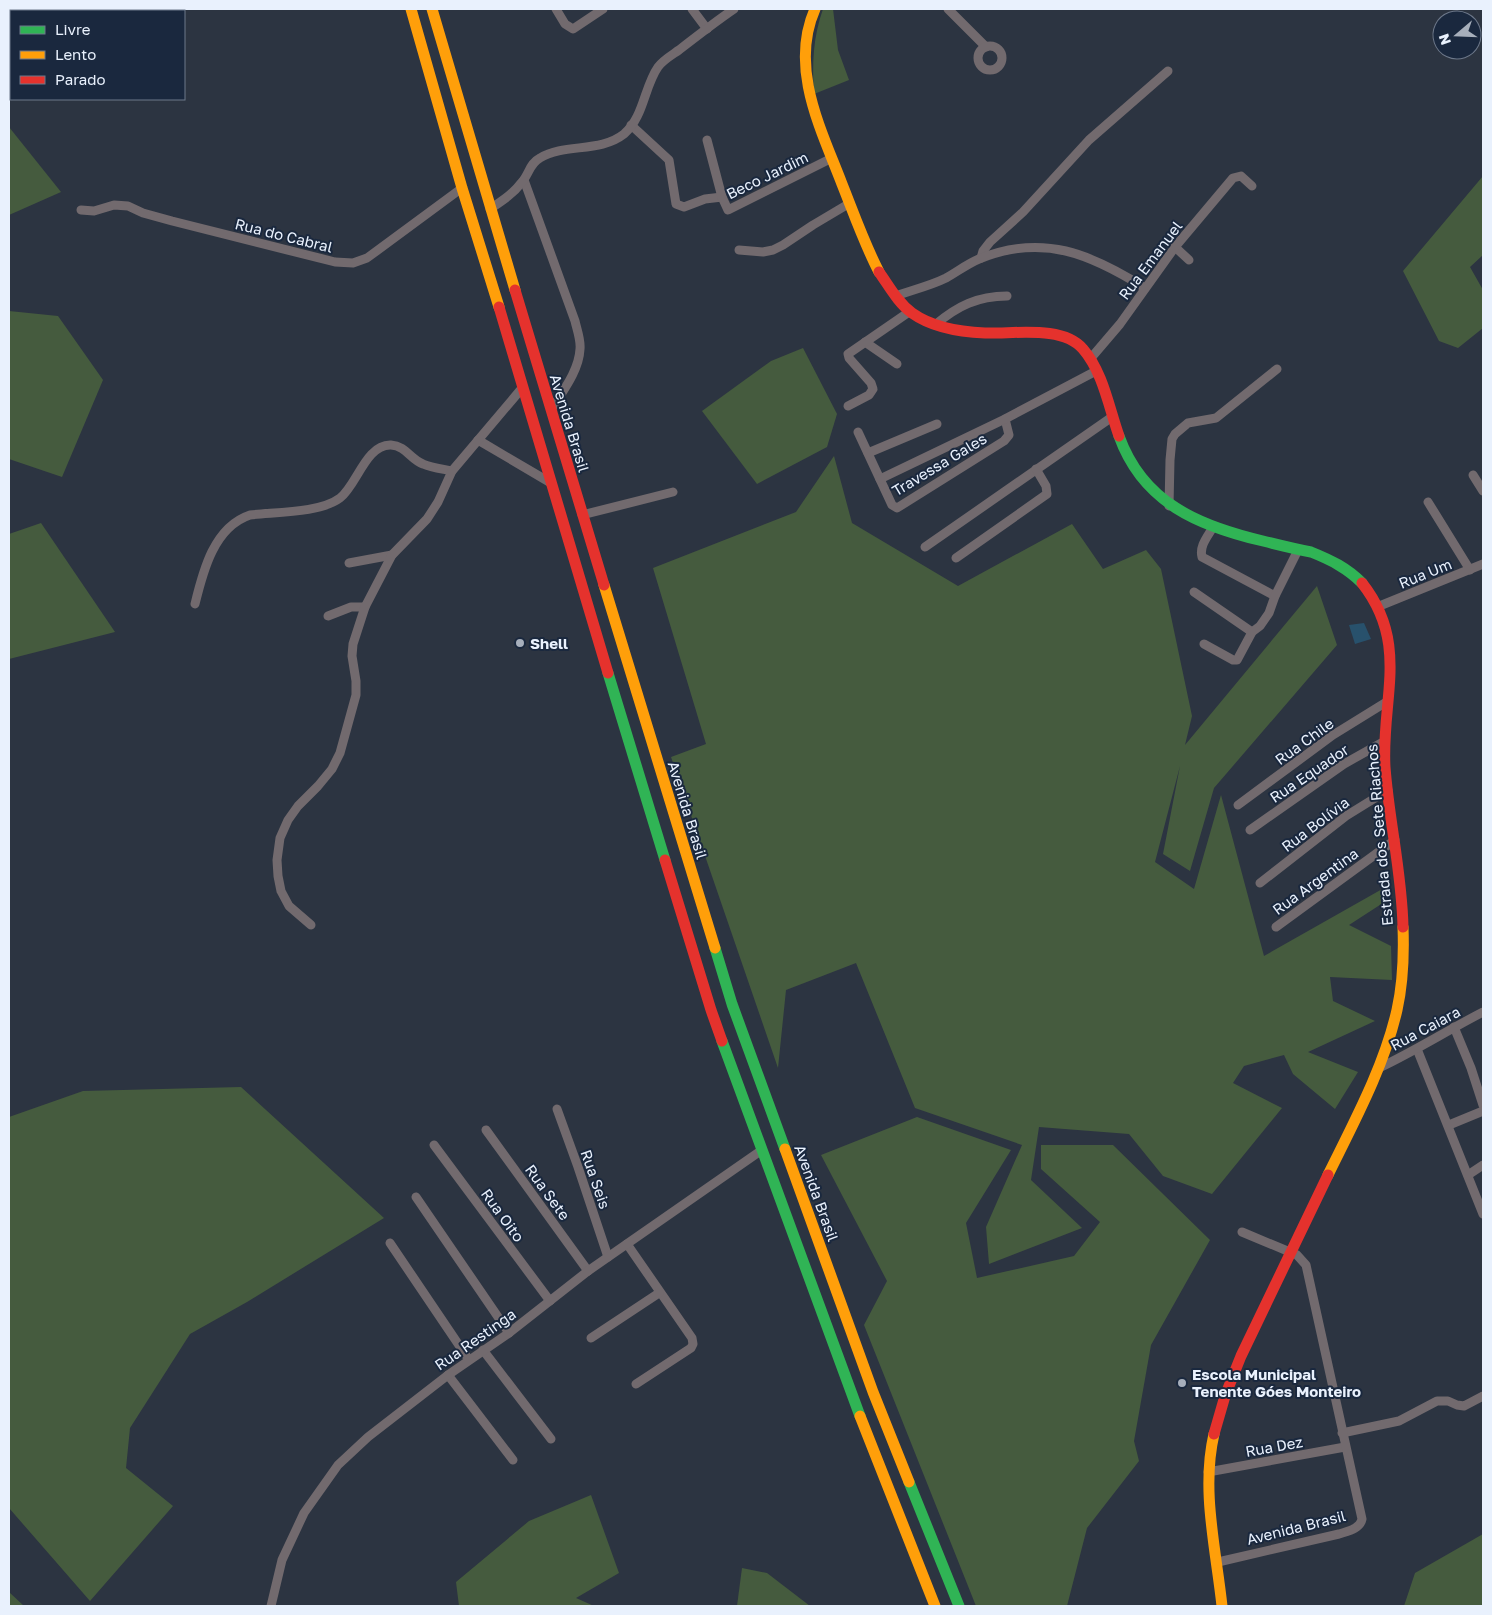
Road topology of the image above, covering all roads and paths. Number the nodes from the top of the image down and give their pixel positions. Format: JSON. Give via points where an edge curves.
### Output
{"nodes":[{"id":1,"x":406,"y":9,"type":"edge"},
{"id":2,"x":411,"y":9,"type":"edge"},
{"id":3,"x":433,"y":9,"type":"edge"},
{"id":4,"x":556,"y":9,"type":"edge"},
{"id":5,"x":692,"y":9,"type":"edge"},
{"id":6,"x":734,"y":9,"type":"edge"},
{"id":7,"x":815,"y":9,"type":"edge"},
{"id":8,"x":948,"y":9,"type":"edge"},
{"id":9,"x":599,"y":10,"type":"edge"},
{"id":10,"x":706,"y":29,"type":"junction"},
{"id":11,"x":986,"y":47,"type":"dead end"},
{"id":12,"x":423,"y":48,"type":"junction"},
{"id":13,"x":1168,"y":71,"type":"dead end"},
{"id":14,"x":632,"y":126,"type":"junction"},
{"id":15,"x":707,"y":140,"type":"dead end"},
{"id":16,"x":832,"y":158,"type":"junction"},
{"id":17,"x":524,"y":180,"type":"junction"},
{"id":18,"x":1252,"y":186,"type":"dead end"},
{"id":19,"x":462,"y":188,"type":"junction"},
{"id":20,"x":722,"y":197,"type":"junction"},
{"id":21,"x":850,"y":203,"type":"junction"},
{"id":22,"x":490,"y":209,"type":"junction"},
{"id":23,"x":81,"y":210,"type":"dead end"},
{"id":24,"x":1175,"y":247,"type":"junction"},
{"id":25,"x":738,"y":250,"type":"dead end"},
{"id":26,"x":981,"y":258,"type":"junction"},
{"id":27,"x":1190,"y":260,"type":"dead end"},
{"id":28,"x":1145,"y":288,"type":"junction"},
{"id":29,"x":895,"y":296,"type":"junction"},
{"id":30,"x":1007,"y":296,"type":"dead end"},
{"id":31,"x":909,"y":312,"type":"junction"},
{"id":32,"x":935,"y":325,"type":"junction"},
{"id":33,"x":865,"y":342,"type":"junction"},
{"id":34,"x":1091,"y":358,"type":"junction"},
{"id":35,"x":897,"y":364,"type":"dead end"},
{"id":36,"x":1277,"y":369,"type":"dead end"},
{"id":37,"x":1096,"y":371,"type":"junction"},
{"id":38,"x":523,"y":386,"type":"junction"},
{"id":39,"x":848,"y":406,"type":"dead end"},
{"id":40,"x":551,"y":411,"type":"junction"},
{"id":41,"x":1112,"y":417,"type":"junction"},
{"id":42,"x":1005,"y":419,"type":"junction"},
{"id":43,"x":937,"y":424,"type":"dead end"},
{"id":44,"x":858,"y":432,"type":"dead end"},
{"id":45,"x":478,"y":440,"type":"junction"},
{"id":46,"x":868,"y":453,"type":"junction"},
{"id":47,"x":1036,"y":469,"type":"junction"},
{"id":48,"x":452,"y":471,"type":"junction"},
{"id":49,"x":1473,"y":475,"type":"dead end"},
{"id":50,"x":880,"y":479,"type":"junction"},
{"id":51,"x":552,"y":484,"type":"junction"},
{"id":52,"x":1483,"y":491,"type":"edge"},
{"id":53,"x":674,"y":492,"type":"dead end"},
{"id":54,"x":1428,"y":502,"type":"dead end"},
{"id":55,"x":1169,"y":506,"type":"junction"},
{"id":56,"x":582,"y":515,"type":"junction"},
{"id":57,"x":1213,"y":527,"type":"junction"},
{"id":58,"x":925,"y":546,"type":"dead end"},
{"id":59,"x":1298,"y":550,"type":"junction"},
{"id":60,"x":392,"y":555,"type":"junction"},
{"id":61,"x":956,"y":558,"type":"dead end"},
{"id":62,"x":349,"y":563,"type":"dead end"},
{"id":63,"x":1483,"y":564,"type":"edge"},
{"id":64,"x":1470,"y":570,"type":"junction"},
{"id":65,"x":1194,"y":592,"type":"dead end"},
{"id":66,"x":1275,"y":596,"type":"junction"},
{"id":67,"x":194,"y":604,"type":"dead end"},
{"id":68,"x":364,"y":607,"type":"junction"},
{"id":69,"x":1377,"y":607,"type":"junction"},
{"id":70,"x":328,"y":616,"type":"dead end"},
{"id":71,"x":1252,"y":632,"type":"junction"},
{"id":72,"x":1204,"y":644,"type":"dead end"},
{"id":73,"x":1388,"y":701,"type":"junction"},
{"id":74,"x":1385,"y":741,"type":"junction"},
{"id":75,"x":1388,"y":790,"type":"junction"},
{"id":76,"x":1238,"y":805,"type":"dead end"},
{"id":77,"x":1250,"y":830,"type":"dead end"},
{"id":78,"x":1395,"y":840,"type":"junction"},
{"id":79,"x":1260,"y":883,"type":"dead end"},
{"id":80,"x":311,"y":925,"type":"dead end"},
{"id":81,"x":1276,"y":927,"type":"dead end"},
{"id":82,"x":1483,"y":1012,"type":"edge"},
{"id":83,"x":1454,"y":1027,"type":"junction"},
{"id":84,"x":1417,"y":1050,"type":"junction"},
{"id":85,"x":1379,"y":1068,"type":"junction"},
{"id":86,"x":1483,"y":1105,"type":"edge"},
{"id":87,"x":557,"y":1109,"type":"dead end"},
{"id":88,"x":1483,"y":1111,"type":"edge"},
{"id":89,"x":1448,"y":1125,"type":"junction"},
{"id":90,"x":486,"y":1130,"type":"dead end"},
{"id":91,"x":434,"y":1145,"type":"dead end"},
{"id":92,"x":762,"y":1150,"type":"junction"},
{"id":93,"x":1483,"y":1165,"type":"edge"},
{"id":94,"x":1468,"y":1175,"type":"junction"},
{"id":95,"x":416,"y":1197,"type":"dead end"},
{"id":96,"x":1483,"y":1214,"type":"edge"},
{"id":97,"x":1242,"y":1232,"type":"dead end"},
{"id":98,"x":390,"y":1243,"type":"dead end"},
{"id":99,"x":627,"y":1244,"type":"junction"},
{"id":100,"x":1291,"y":1252,"type":"junction"},
{"id":101,"x":608,"y":1257,"type":"junction"},
{"id":102,"x":588,"y":1270,"type":"junction"},
{"id":103,"x":659,"y":1293,"type":"junction"},
{"id":104,"x":550,"y":1302,"type":"junction"},
{"id":105,"x":509,"y":1333,"type":"junction"},
{"id":106,"x":591,"y":1338,"type":"dead end"},
{"id":107,"x":484,"y":1350,"type":"junction"},
{"id":108,"x":469,"y":1360,"type":"junction"},
{"id":109,"x":448,"y":1375,"type":"junction"},
{"id":110,"x":636,"y":1384,"type":"dead end"},
{"id":111,"x":1483,"y":1396,"type":"edge"},
{"id":112,"x":1342,"y":1433,"type":"junction"},
{"id":113,"x":551,"y":1439,"type":"dead end"},
{"id":114,"x":1344,"y":1447,"type":"junction"},
{"id":115,"x":513,"y":1460,"type":"dead end"},
{"id":116,"x":1208,"y":1472,"type":"junction"},
{"id":117,"x":1218,"y":1562,"type":"junction"},
{"id":118,"x":270,"y":1606,"type":"edge"},
{"id":119,"x":935,"y":1606,"type":"edge"},
{"id":120,"x":959,"y":1606,"type":"edge"},
{"id":121,"x":1222,"y":1606,"type":"edge"}],
"edges":[{"from":1,"to":12,"type":"main road"},
{"from":2,"to":12,"type":"main road"},
{"from":3,"to":22,"type":"main road","name":"Avenida Brasil"},
{"from":4,"to":9,"type":"street","via":[[565,24],[573,29]]},
{"from":5,"to":10,"type":"street"},
{"from":6,"to":10,"type":"street"},
{"from":7,"to":16,"type":"main road","name":"Estrada dos Sete Riachos","via":[[807,32],[805,68],[813,109]]},
{"from":8,"to":11,"type":"street"},
{"from":10,"to":14,"type":"street","via":[[661,64]]},
{"from":12,"to":19,"type":"main road"},
{"from":13,"to":26,"type":"street","via":[[1089,140],[1023,212],[990,242]]},
{"from":14,"to":17,"type":"street","via":[[610,141],[539,158]]},
{"from":14,"to":20,"type":"street","name":"Beco Jardim","via":[[669,160],[676,204],[684,207]]},
{"from":15,"to":20,"type":"street","name":"Beco Jardim"},
{"from":16,"to":20,"type":"street","name":"Beco Jardim","via":[[730,210]]},
{"from":16,"to":21,"type":"main road","name":"Estrada dos Sete Riachos"},
{"from":17,"to":22,"type":"street","via":[[515,191]]},
{"from":17,"to":40,"type":"street","via":[[579,337],[580,348],[573,373]]},
{"from":18,"to":24,"type":"street","name":"Rua Emanuel","via":[[1241,176],[1233,178]]},
{"from":19,"to":23,"type":"street","name":"Rua do Cabral","via":[[367,258],[352,263],[335,262],[215,232],[128,206]]},
{"from":19,"to":38,"type":"main road"},
{"from":21,"to":25,"type":"street","via":[[773,250]]},
{"from":21,"to":29,"type":"main road","name":"Estrada dos Sete Riachos","via":[[877,266]]},
{"from":22,"to":40,"type":"main road","name":"Avenida Brasil"},
{"from":24,"to":27,"type":"street"},
{"from":24,"to":28,"type":"street","name":"Rua Emanuel"},
{"from":26,"to":28,"type":"street","via":[[1041,246],[1093,260]]},
{"from":26,"to":29,"type":"street","via":[[942,280]]},
{"from":28,"to":34,"type":"street","name":"Rua Emanuel"},
{"from":29,"to":31,"type":"main road","name":"Estrada dos Sete Riachos"},
{"from":30,"to":32,"type":"street","via":[[991,296],[967,303]]},
{"from":31,"to":32,"type":"main road","name":"Estrada dos Sete Riachos"},
{"from":31,"to":33,"type":"street"},
{"from":32,"to":34,"type":"main road","name":"Estrada dos Sete Riachos","via":[[960,331],[1059,334],[1075,341]]},
{"from":33,"to":35,"type":"street"},
{"from":33,"to":39,"type":"street","via":[[849,353],[849,358],[873,389],[869,395]]},
{"from":34,"to":37,"type":"main road","name":"Estrada dos Sete Riachos"},
{"from":36,"to":55,"type":"street","via":[[1216,418],[1188,423],[1175,434],[1170,460]]},
{"from":37,"to":41,"type":"main road","name":"Estrada dos Sete Riachos"},
{"from":37,"to":42,"type":"street","name":"Travessa Gales"},
{"from":38,"to":45,"type":"street"},
{"from":38,"to":51,"type":"main road"},
{"from":40,"to":56,"type":"main road","name":"Avenida Brasil"},
{"from":41,"to":47,"type":"street"},
{"from":41,"to":55,"type":"main road","name":"Estrada dos Sete Riachos","via":[[1134,469]]},
{"from":42,"to":50,"type":"street","name":"Travessa Gales"},
{"from":42,"to":50,"type":"street","name":"Travessa Gales","via":[[1009,435],[1004,441],[898,508],[892,505]]},
{"from":43,"to":46,"type":"street"},
{"from":44,"to":46,"type":"street","name":"Travessa Gales"},
{"from":45,"to":48,"type":"street"},
{"from":45,"to":51,"type":"street"},
{"from":46,"to":50,"type":"street","name":"Travessa Gales"},
{"from":47,"to":58,"type":"street"},
{"from":47,"to":61,"type":"street","via":[[1046,486],[1046,494]]},
{"from":48,"to":60,"type":"street","via":[[433,512]]},
{"from":48,"to":67,"type":"street","via":[[423,464],[398,446],[384,445],[370,456],[336,501],[304,511],[242,517],[228,527],[216,546],[206,565]]},
{"from":49,"to":52,"type":"street"},
{"from":51,"to":92,"type":"main road","via":[[711,1010]]},
{"from":53,"to":56,"type":"street"},
{"from":54,"to":64,"type":"street"},
{"from":55,"to":57,"type":"main road","name":"Estrada dos Sete Riachos"},
{"from":56,"to":120,"type":"main road","name":"Avenida Brasil","via":[[732,1004],[872,1392]]},
{"from":57,"to":59,"type":"main road","name":"Estrada dos Sete Riachos"},
{"from":57,"to":66,"type":"street","via":[[1200,552],[1202,557]]},
{"from":59,"to":66,"type":"street"},
{"from":59,"to":69,"type":"main road","name":"Estrada dos Sete Riachos","via":[[1342,566],[1363,585]]},
{"from":60,"to":62,"type":"street"},
{"from":60,"to":68,"type":"street"},
{"from":63,"to":64,"type":"street","name":"Rua Um"},
{"from":64,"to":69,"type":"street","name":"Rua Um"},
{"from":65,"to":71,"type":"street"},
{"from":66,"to":71,"type":"street","via":[[1269,613]]},
{"from":68,"to":70,"type":"street","via":[[351,607]]},
{"from":68,"to":80,"type":"street","via":[[352,644],[356,695],[340,753],[332,769],[288,820],[280,838],[277,860],[281,891],[288,906]]},
{"from":69,"to":73,"type":"main road","name":"Estrada dos Sete Riachos","via":[[1391,654]]},
{"from":71,"to":72,"type":"street","via":[[1237,660]]},
{"from":73,"to":74,"type":"main road","name":"Estrada dos Sete Riachos"},
{"from":73,"to":76,"type":"street","name":"Rua Chile","via":[[1333,736]]},
{"from":74,"to":75,"type":"main road","name":"Estrada dos Sete Riachos"},
{"from":74,"to":77,"type":"street","name":"Rua Equador","via":[[1344,764]]},
{"from":75,"to":78,"type":"main road","name":"Estrada dos Sete Riachos"},
{"from":75,"to":79,"type":"street","name":"Rua Bolívia","via":[[1346,816]]},
{"from":78,"to":81,"type":"street","name":"Rua Argentina"},
{"from":78,"to":85,"type":"main road","name":"Estrada dos Sete Riachos","via":[[1403,960],[1397,1009]]},
{"from":82,"to":83,"type":"street","name":"Rua Caiara"},
{"from":83,"to":84,"type":"street","name":"Rua Caiara"},
{"from":83,"to":86,"type":"street"},
{"from":84,"to":85,"type":"street","name":"Rua Caiara"},
{"from":84,"to":89,"type":"street"},
{"from":85,"to":100,"type":"main road","name":"Estrada dos Sete Riachos"},
{"from":87,"to":101,"type":"street","name":"Rua Seis"},
{"from":88,"to":89,"type":"street"},
{"from":89,"to":94,"type":"street"},
{"from":90,"to":102,"type":"street","name":"Rua Sete"},
{"from":91,"to":104,"type":"street","name":"Rua Oito"},
{"from":92,"to":99,"type":"street","name":"Rua Restinga"},
{"from":92,"to":119,"type":"main road","via":[[854,1401]]},
{"from":93,"to":94,"type":"street"},
{"from":94,"to":96,"type":"street"},
{"from":95,"to":105,"type":"street"},
{"from":97,"to":100,"type":"street"},
{"from":98,"to":108,"type":"street"},
{"from":99,"to":101,"type":"street","name":"Rua Restinga"},
{"from":99,"to":103,"type":"street"},
{"from":100,"to":112,"type":"street","via":[[1300,1257],[1308,1271]]},
{"from":100,"to":116,"type":"main road","name":"Estrada dos Sete Riachos","via":[[1234,1373],[1214,1435]]},
{"from":101,"to":102,"type":"street","name":"Rua Restinga"},
{"from":102,"to":104,"type":"street","name":"Rua Restinga"},
{"from":103,"to":106,"type":"street"},
{"from":103,"to":110,"type":"street","via":[[692,1338],[693,1346]]},
{"from":104,"to":105,"type":"street","name":"Rua Restinga"},
{"from":105,"to":107,"type":"street","name":"Rua Restinga"},
{"from":107,"to":108,"type":"street","name":"Rua Restinga"},
{"from":107,"to":113,"type":"street"},
{"from":108,"to":109,"type":"street","name":"Rua Restinga"},
{"from":109,"to":115,"type":"street"},
{"from":109,"to":118,"type":"street","name":"Rua Restinga","via":[[368,1437],[338,1465],[304,1513],[282,1560]]},
{"from":111,"to":112,"type":"street","via":[[1464,1406],[1437,1401],[1399,1420]]},
{"from":112,"to":114,"type":"street"},
{"from":114,"to":116,"type":"street","name":"Rua Dez"},
{"from":114,"to":117,"type":"street","name":"Avenida Brasil","via":[[1361,1511],[1360,1525],[1339,1534]]},
{"from":116,"to":117,"type":"main road","name":"Estrada dos Sete Riachos"},
{"from":117,"to":121,"type":"main road","name":"Estrada dos Sete Riachos"}]}
